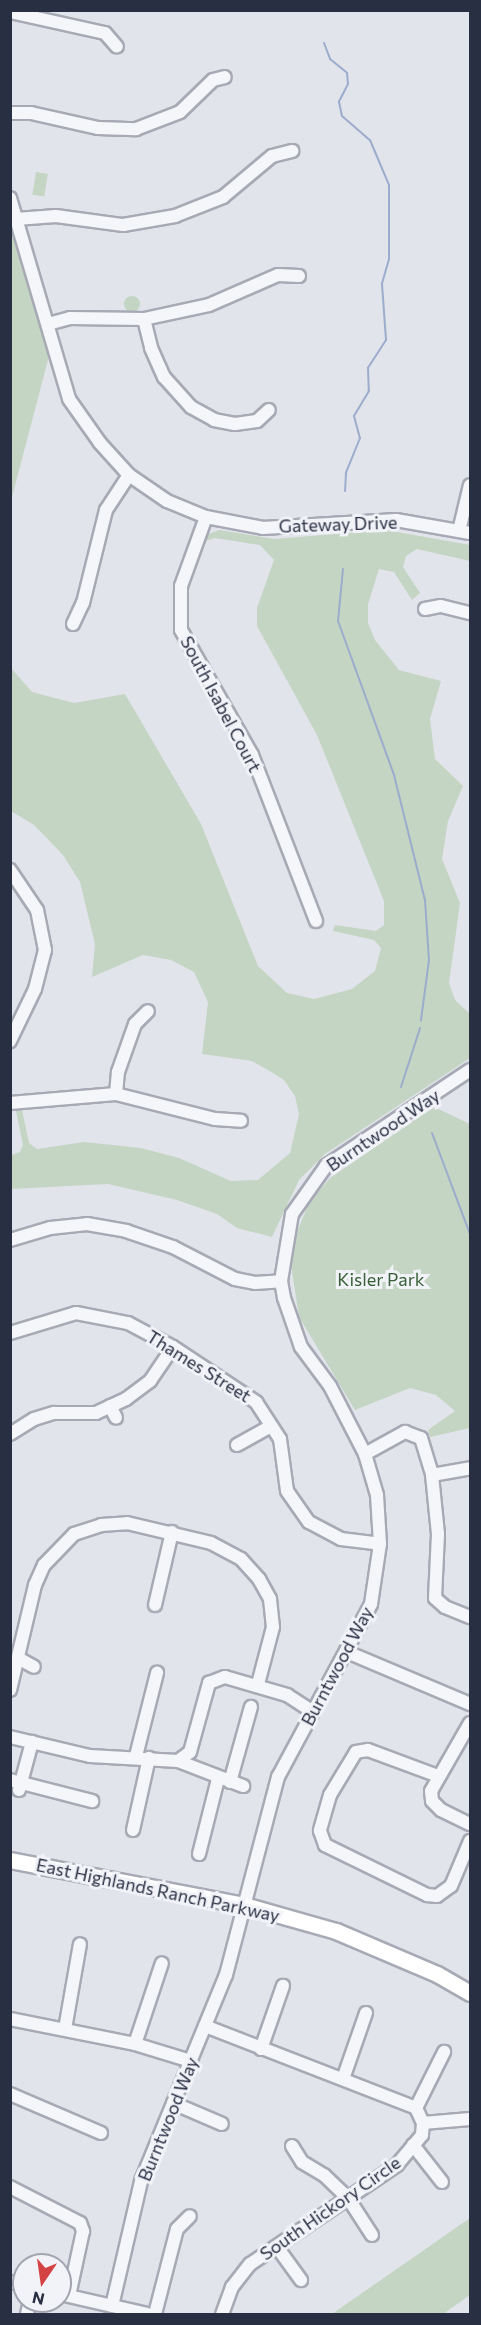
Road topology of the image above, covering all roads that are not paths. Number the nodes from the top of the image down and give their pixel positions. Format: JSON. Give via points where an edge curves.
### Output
{"nodes":[{"id":1,"x":10,"y":12,"type":"edge"},
{"id":2,"x":117,"y":47,"type":"dead end"},
{"id":3,"x":225,"y":77,"type":"dead end"},
{"id":4,"x":10,"y":113,"type":"edge"},
{"id":5,"x":292,"y":151,"type":"dead end"},
{"id":6,"x":10,"y":198,"type":"edge"},
{"id":7,"x":16,"y":219,"type":"junction"},
{"id":8,"x":298,"y":276,"type":"dead end"},
{"id":9,"x":144,"y":319,"type":"junction"},
{"id":10,"x":48,"y":324,"type":"junction"},
{"id":11,"x":269,"y":410,"type":"dead end"},
{"id":12,"x":129,"y":475,"type":"junction"},
{"id":13,"x":471,"y":485,"type":"edge"},
{"id":14,"x":206,"y":517,"type":"junction"},
{"id":15,"x":465,"y":532,"type":"edge"},
{"id":16,"x":424,"y":609,"type":"dead end"},
{"id":17,"x":471,"y":613,"type":"edge"},
{"id":18,"x":73,"y":624,"type":"dead end"},
{"id":19,"x":10,"y":870,"type":"edge"},
{"id":20,"x":316,"y":921,"type":"dead end"},
{"id":21,"x":147,"y":1011,"type":"dead end"},
{"id":22,"x":10,"y":1041,"type":"edge"},
{"id":23,"x":471,"y":1070,"type":"edge"},
{"id":24,"x":116,"y":1094,"type":"junction"},
{"id":25,"x":10,"y":1103,"type":"edge"},
{"id":26,"x":241,"y":1121,"type":"dead end"},
{"id":27,"x":10,"y":1240,"type":"edge"},
{"id":28,"x":281,"y":1281,"type":"junction"},
{"id":29,"x":10,"y":1333,"type":"edge"},
{"id":30,"x":174,"y":1347,"type":"junction"},
{"id":31,"x":271,"y":1426,"type":"junction"},
{"id":32,"x":10,"y":1434,"type":"edge"},
{"id":33,"x":237,"y":1445,"type":"dead end"},
{"id":34,"x":365,"y":1454,"type":"junction"},
{"id":35,"x":471,"y":1468,"type":"edge"},
{"id":36,"x":432,"y":1475,"type":"junction"},
{"id":37,"x":172,"y":1532,"type":"junction"},
{"id":38,"x":380,"y":1544,"type":"junction"},
{"id":39,"x":155,"y":1605,"type":"dead end"},
{"id":40,"x":471,"y":1617,"type":"edge"},
{"id":41,"x":347,"y":1652,"type":"junction"},
{"id":42,"x":18,"y":1658,"type":"junction"},
{"id":43,"x":34,"y":1667,"type":"dead end"},
{"id":44,"x":157,"y":1674,"type":"dead end"},
{"id":45,"x":258,"y":1684,"type":"junction"},
{"id":46,"x":10,"y":1690,"type":"edge"},
{"id":47,"x":471,"y":1704,"type":"edge"},
{"id":48,"x":251,"y":1707,"type":"dead end"},
{"id":49,"x":313,"y":1712,"type":"junction"},
{"id":50,"x":471,"y":1724,"type":"edge"},
{"id":51,"x":10,"y":1737,"type":"edge"},
{"id":52,"x":32,"y":1742,"type":"junction"},
{"id":53,"x":136,"y":1756,"type":"junction"},
{"id":54,"x":149,"y":1758,"type":"junction"},
{"id":55,"x":178,"y":1761,"type":"junction"},
{"id":56,"x":438,"y":1776,"type":"junction"},
{"id":57,"x":230,"y":1782,"type":"junction"},
{"id":58,"x":16,"y":1785,"type":"edge"},
{"id":59,"x":92,"y":1801,"type":"dead end"},
{"id":60,"x":471,"y":1824,"type":"edge"},
{"id":61,"x":132,"y":1830,"type":"dead end"},
{"id":62,"x":471,"y":1840,"type":"edge"},
{"id":63,"x":199,"y":1854,"type":"dead end"},
{"id":64,"x":10,"y":1860,"type":"edge"},
{"id":65,"x":244,"y":1905,"type":"junction"},
{"id":66,"x":80,"y":1944,"type":"dead end"},
{"id":67,"x":162,"y":1963,"type":"dead end"},
{"id":68,"x":283,"y":1986,"type":"dead end"},
{"id":69,"x":471,"y":1993,"type":"edge"},
{"id":70,"x":366,"y":2013,"type":"dead end"},
{"id":71,"x":10,"y":2019,"type":"edge"},
{"id":72,"x":205,"y":2025,"type":"junction"},
{"id":73,"x":65,"y":2029,"type":"junction"},
{"id":74,"x":135,"y":2044,"type":"junction"},
{"id":75,"x":261,"y":2049,"type":"junction"},
{"id":76,"x":444,"y":2052,"type":"dead end"},
{"id":77,"x":191,"y":2061,"type":"junction"},
{"id":78,"x":343,"y":2079,"type":"junction"},
{"id":79,"x":10,"y":2094,"type":"edge"},
{"id":80,"x":173,"y":2103,"type":"junction"},
{"id":81,"x":416,"y":2109,"type":"junction"},
{"id":82,"x":471,"y":2119,"type":"edge"},
{"id":83,"x":423,"y":2123,"type":"junction"},
{"id":84,"x":222,"y":2124,"type":"dead end"},
{"id":85,"x":101,"y":2133,"type":"dead end"},
{"id":86,"x":413,"y":2145,"type":"junction"},
{"id":87,"x":292,"y":2146,"type":"dead end"},
{"id":88,"x":442,"y":2182,"type":"dead end"},
{"id":89,"x":10,"y":2187,"type":"edge"},
{"id":90,"x":348,"y":2198,"type":"junction"},
{"id":91,"x":190,"y":2216,"type":"dead end"},
{"id":92,"x":372,"y":2235,"type":"dead end"},
{"id":93,"x":277,"y":2247,"type":"junction"},
{"id":94,"x":72,"y":2268,"type":"edge"},
{"id":95,"x":301,"y":2280,"type":"dead end"},
{"id":96,"x":72,"y":2297,"type":"edge"},
{"id":97,"x":112,"y":2306,"type":"junction"},
{"id":98,"x":147,"y":2314,"type":"edge"},
{"id":99,"x":155,"y":2314,"type":"edge"},
{"id":100,"x":222,"y":2314,"type":"edge"}],
"edges":[{"from":1,"to":2,"type":"street","via":[[105,33]]},
{"from":3,"to":4,"type":"street","via":[[213,80],[180,112],[136,129],[98,128],[31,113]]},
{"from":5,"to":7,"type":"street","via":[[272,156],[223,197],[175,216],[123,225],[56,216]]},
{"from":6,"to":7,"type":"street","name":"Gateway Drive"},
{"from":7,"to":10,"type":"street","name":"Gateway Drive"},
{"from":8,"to":9,"type":"street","via":[[278,275],[209,305]]},
{"from":9,"to":10,"type":"street","via":[[70,318]]},
{"from":9,"to":11,"type":"street","via":[[164,377],[191,407],[214,420],[235,424],[257,421]]},
{"from":10,"to":12,"type":"street","name":"Gateway Drive","via":[[69,399]]},
{"from":12,"to":14,"type":"street","name":"Gateway Drive","via":[[167,501]]},
{"from":12,"to":18,"type":"street","via":[[106,510],[83,603]]},
{"from":13,"to":15,"type":"street"},
{"from":14,"to":15,"type":"street","name":"Gateway Drive","via":[[263,528],[396,520]]},
{"from":14,"to":20,"type":"street","name":"South Isabel Court","via":[[181,586],[181,630],[252,755]]},
{"from":16,"to":17,"type":"street","via":[[441,606]]},
{"from":19,"to":22,"type":"street","via":[[38,910],[45,950],[39,980]]},
{"from":21,"to":24,"type":"street","via":[[135,1024],[118,1072]]},
{"from":23,"to":28,"type":"street","name":"Burntwood Way","via":[[326,1166],[292,1214]]},
{"from":24,"to":25,"type":"street"},
{"from":24,"to":26,"type":"street","via":[[215,1119]]},
{"from":27,"to":28,"type":"street","via":[[50,1228],[87,1224],[126,1231],[173,1247],[235,1279],[255,1283]]},
{"from":28,"to":34,"type":"street","name":"Burntwood Way","via":[[301,1347],[335,1395]]},
{"from":29,"to":30,"type":"street","name":"Thames Street","via":[[76,1313],[128,1323]]},
{"from":30,"to":31,"type":"street","name":"Thames Street","via":[[256,1402]]},
{"from":30,"to":32,"type":"street","via":[[150,1381],[113,1412],[54,1413],[34,1419]]},
{"from":31,"to":33,"type":"street"},
{"from":31,"to":38,"type":"street","name":"Thames Street","via":[[280,1439],[287,1491],[309,1522],[341,1539]]},
{"from":34,"to":36,"type":"street","via":[[412,1432],[421,1438]]},
{"from":34,"to":38,"type":"street","name":"Burntwood Way","via":[[377,1495]]},
{"from":35,"to":36,"type":"street"},
{"from":36,"to":40,"type":"street","via":[[438,1534],[435,1598],[445,1607]]},
{"from":37,"to":39,"type":"street"},
{"from":37,"to":42,"type":"street","via":[[127,1523],[101,1525],[74,1534],[55,1549],[35,1585]]},
{"from":37,"to":45,"type":"street","via":[[211,1543],[241,1559],[276,1605]]},
{"from":38,"to":41,"type":"street","name":"Burntwood Way","via":[[371,1604]]},
{"from":41,"to":47,"type":"street"},
{"from":41,"to":49,"type":"street","name":"Burntwood Way"},
{"from":42,"to":43,"type":"street"},
{"from":42,"to":46,"type":"street"},
{"from":44,"to":53,"type":"street"},
{"from":45,"to":49,"type":"street","via":[[287,1695]]},
{"from":45,"to":55,"type":"street","via":[[225,1677],[209,1683],[190,1752]]},
{"from":48,"to":57,"type":"street"},
{"from":49,"to":65,"type":"street","name":"Burntwood Way","via":[[278,1777]]},
{"from":50,"to":56,"type":"street"},
{"from":51,"to":52,"type":"street"},
{"from":52,"to":53,"type":"street","via":[[90,1755]]},
{"from":52,"to":58,"type":"street"},
{"from":53,"to":54,"type":"street"},
{"from":54,"to":55,"type":"street"},
{"from":54,"to":61,"type":"street"},
{"from":55,"to":57,"type":"street"},
{"from":56,"to":60,"type":"street","via":[[432,1801]]},
{"from":56,"to":62,"type":"street","via":[[368,1750],[356,1752],[330,1795],[320,1831],[325,1845],[427,1895],[437,1896],[451,1886]]},
{"from":57,"to":63,"type":"street"},
{"from":58,"to":59,"type":"street"},
{"from":64,"to":65,"type":"main road","name":"East Highlands Ranch Parkway"},
{"from":65,"to":69,"type":"main road","name":"East Highlands Ranch Parkway","via":[[336,1931],[437,1974]]},
{"from":65,"to":72,"type":"street","name":"Burntwood Way","via":[[226,1975]]},
{"from":66,"to":73,"type":"street"},
{"from":67,"to":74,"type":"street"},
{"from":68,"to":75,"type":"street"},
{"from":70,"to":78,"type":"street"},
{"from":71,"to":73,"type":"street"},
{"from":72,"to":75,"type":"street"},
{"from":72,"to":77,"type":"street","name":"Burntwood Way"},
{"from":73,"to":74,"type":"street"},
{"from":74,"to":77,"type":"street"},
{"from":75,"to":78,"type":"street"},
{"from":76,"to":81,"type":"street"},
{"from":77,"to":80,"type":"street","name":"Burntwood Way"},
{"from":78,"to":81,"type":"street"},
{"from":79,"to":85,"type":"street"},
{"from":80,"to":84,"type":"street"},
{"from":80,"to":97,"type":"street","name":"Burntwood Way","via":[[141,2181]]},
{"from":81,"to":83,"type":"street"},
{"from":82,"to":83,"type":"street"},
{"from":83,"to":86,"type":"street","name":"South Hickory Circle","via":[[422,2135]]},
{"from":86,"to":88,"type":"street"},
{"from":86,"to":90,"type":"street","name":"South Hickory Circle","via":[[397,2165]]},
{"from":87,"to":90,"type":"street","via":[[302,2162],[324,2175]]},
{"from":89,"to":94,"type":"street","via":[[80,2223],[83,2231]]},
{"from":90,"to":92,"type":"street"},
{"from":90,"to":93,"type":"street","name":"South Hickory Circle"},
{"from":91,"to":99,"type":"street","via":[[177,2229]]},
{"from":93,"to":95,"type":"street"},
{"from":93,"to":100,"type":"street","name":"South Hickory Circle","via":[[250,2264],[232,2287]]},
{"from":96,"to":97,"type":"street"},
{"from":97,"to":98,"type":"street"}]}
